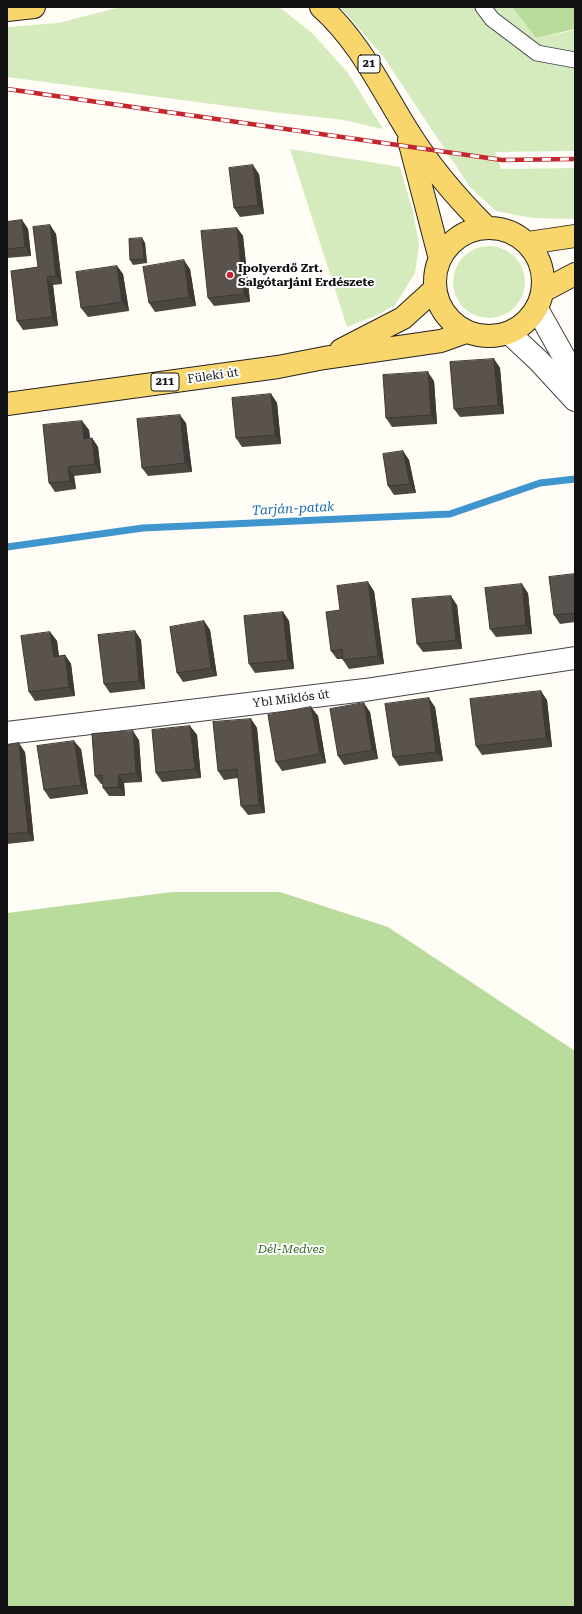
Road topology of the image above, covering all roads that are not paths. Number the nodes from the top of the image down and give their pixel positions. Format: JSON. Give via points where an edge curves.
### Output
{"nodes":[{"id":1,"x":34,"y":7,"type":"edge"},
{"id":2,"x":321,"y":7,"type":"edge"},
{"id":3,"x":483,"y":7,"type":"edge"},
{"id":4,"x":7,"y":10,"type":"edge"},
{"id":5,"x":575,"y":60,"type":"edge"},
{"id":6,"x":407,"y":129,"type":"junction"},
{"id":7,"x":486,"y":227,"type":"junction"},
{"id":8,"x":575,"y":236,"type":"edge"},
{"id":9,"x":528,"y":243,"type":"junction"},
{"id":10,"x":440,"y":259,"type":"junction"},
{"id":11,"x":575,"y":274,"type":"edge"},
{"id":12,"x":435,"y":289,"type":"junction"},
{"id":13,"x":540,"y":300,"type":"junction"},
{"id":14,"x":466,"y":332,"type":"junction"},
{"id":15,"x":509,"y":333,"type":"junction"},
{"id":16,"x":324,"y":358,"type":"junction"},
{"id":17,"x":575,"y":388,"type":"edge"},
{"id":18,"x":575,"y":400,"type":"edge"},
{"id":19,"x":7,"y":404,"type":"edge"},
{"id":20,"x":575,"y":658,"type":"edge"},
{"id":21,"x":7,"y":733,"type":"edge"}],
"edges":[{"from":1,"to":4,"type":"main road"},
{"from":2,"to":6,"type":"main road","number":"21","via":[[368,63]]},
{"from":3,"to":5,"type":"lane","via":[[492,19],[537,53]]},
{"from":6,"to":7,"type":"main road","number":"21","via":[[455,196]]},
{"from":6,"to":10,"type":"main road","number":"21"},
{"from":7,"to":9,"type":"main road","number":"21","via":[[508,231]]},
{"from":7,"to":10,"type":"main road","number":"21","via":[[463,234],[454,240]]},
{"from":8,"to":9,"type":"main road"},
{"from":9,"to":13,"type":"main road","number":"21","via":[[536,254],[544,278]]},
{"from":10,"to":12,"type":"main road","number":"21","via":[[435,274]]},
{"from":11,"to":13,"type":"main road","number":"21"},
{"from":12,"to":14,"type":"main road","number":"21","via":[[440,307],[451,322]]},
{"from":12,"to":16,"type":"main road","name":"Füleki út","number":"211","via":[[403,318]]},
{"from":13,"to":15,"type":"main road","number":"21","via":[[525,324]]},
{"from":13,"to":17,"type":"street"},
{"from":14,"to":15,"type":"main road","number":"21","via":[[488,337]]},
{"from":14,"to":16,"type":"main road","name":"Füleki út","number":"211","via":[[441,341]]},
{"from":15,"to":18,"type":"street"},
{"from":16,"to":19,"type":"main road","name":"Füleki út","number":"211","via":[[278,367]]},
{"from":20,"to":21,"type":"street","name":"Ybl Miklós út","via":[[365,690]]}]}
